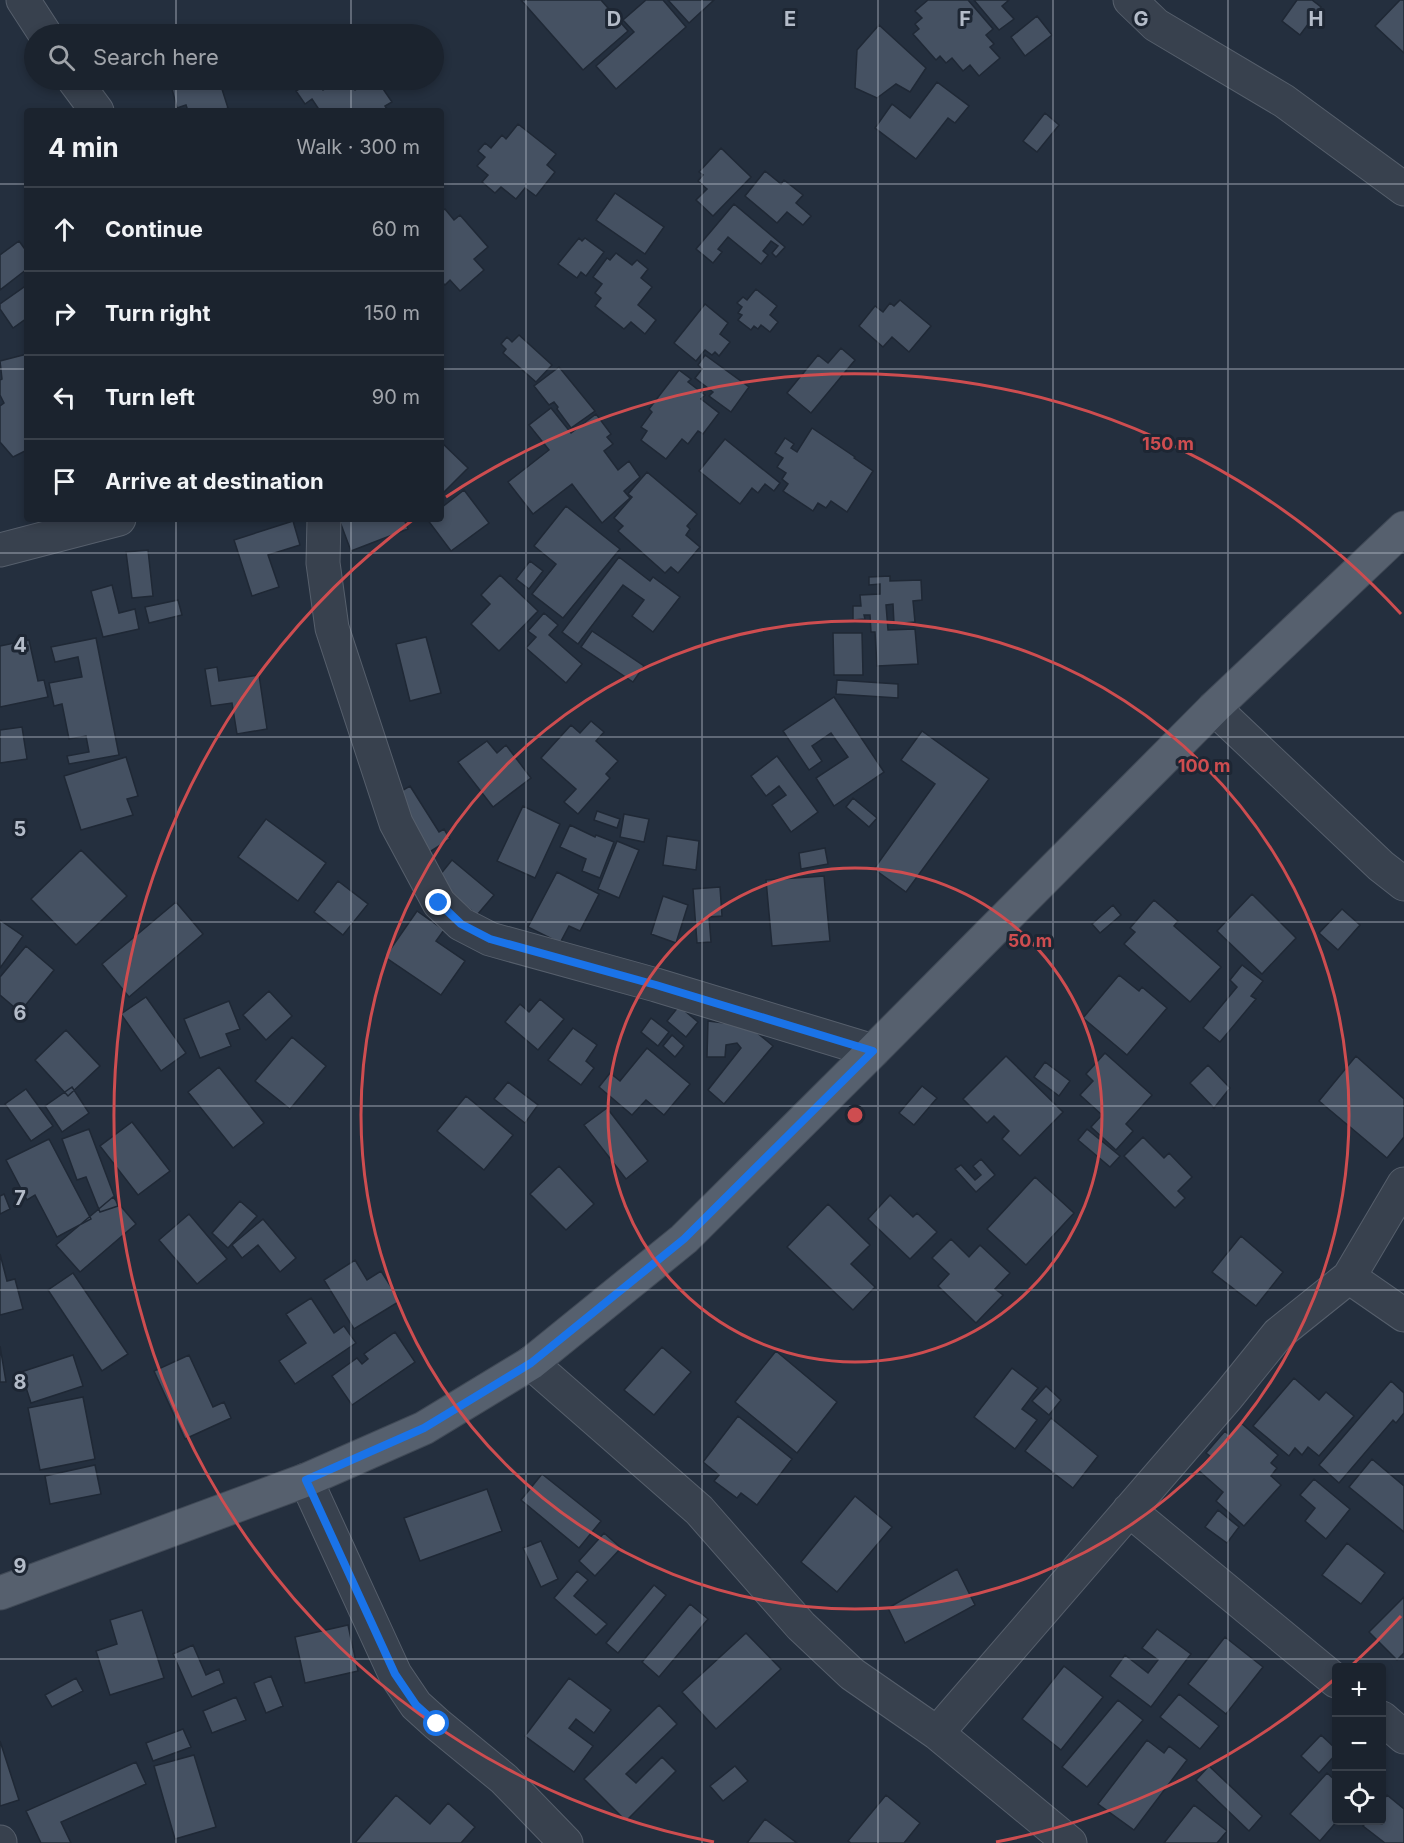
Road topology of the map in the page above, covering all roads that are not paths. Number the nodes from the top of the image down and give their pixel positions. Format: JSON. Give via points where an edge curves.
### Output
{"nodes":[{"id":1,"x":23,"y":0,"type":"edge"},
{"id":2,"x":1130,"y":0,"type":"edge"},
{"id":3,"x":39,"y":24,"type":"edge"},
{"id":4,"x":81,"y":90,"type":"edge"},
{"id":5,"x":95,"y":108,"type":"edge"},
{"id":6,"x":1404,"y":189,"type":"edge"},
{"id":7,"x":107,"y":522,"type":"edge"},
{"id":8,"x":324,"y":522,"type":"edge"},
{"id":9,"x":1404,"y":528,"type":"edge"},
{"id":10,"x":0,"y":550,"type":"edge"},
{"id":11,"x":1214,"y":708,"type":"junction"},
{"id":12,"x":1404,"y":884,"type":"edge"},
{"id":13,"x":873,"y":1051,"type":"junction"},
{"id":14,"x":1404,"y":1184,"type":"edge"},
{"id":15,"x":1349,"y":1277,"type":"junction"},
{"id":16,"x":1404,"y":1316,"type":"edge"},
{"id":17,"x":531,"y":1363,"type":"junction"},
{"id":18,"x":306,"y":1480,"type":"junction"},
{"id":19,"x":1129,"y":1510,"type":"junction"},
{"id":20,"x":0,"y":1593,"type":"edge"},
{"id":21,"x":1332,"y":1678,"type":"edge"},
{"id":22,"x":1386,"y":1721,"type":"edge"},
{"id":23,"x":937,"y":1733,"type":"junction"},
{"id":24,"x":1404,"y":1737,"type":"edge"},
{"id":25,"x":566,"y":1843,"type":"edge"},
{"id":26,"x":1070,"y":1843,"type":"edge"}],
"edges":[{"from":1,"to":3,"type":"street"},
{"from":2,"to":6,"type":"street","via":[[1156,25],[1284,101]]},
{"from":4,"to":5,"type":"street"},
{"from":7,"to":10,"type":"street"},
{"from":8,"to":13,"type":"street","via":[[323,563],[332,628],[396,823],[439,903],[461,924],[490,939]]},
{"from":9,"to":11,"type":"main road"},
{"from":11,"to":12,"type":"street"},
{"from":11,"to":13,"type":"main road"},
{"from":13,"to":17,"type":"main road","via":[[684,1239]]},
{"from":14,"to":15,"type":"street"},
{"from":15,"to":16,"type":"street"},
{"from":15,"to":19,"type":"street","via":[[1278,1334]]},
{"from":17,"to":18,"type":"main road","via":[[424,1428]]},
{"from":17,"to":23,"type":"street","via":[[699,1510],[801,1626],[852,1674]]},
{"from":18,"to":20,"type":"main road"},
{"from":18,"to":25,"type":"street","via":[[395,1674],[416,1705],[504,1779]]},
{"from":19,"to":21,"type":"street"},
{"from":19,"to":23,"type":"street"},
{"from":22,"to":24,"type":"street"},
{"from":23,"to":26,"type":"street"}]}
